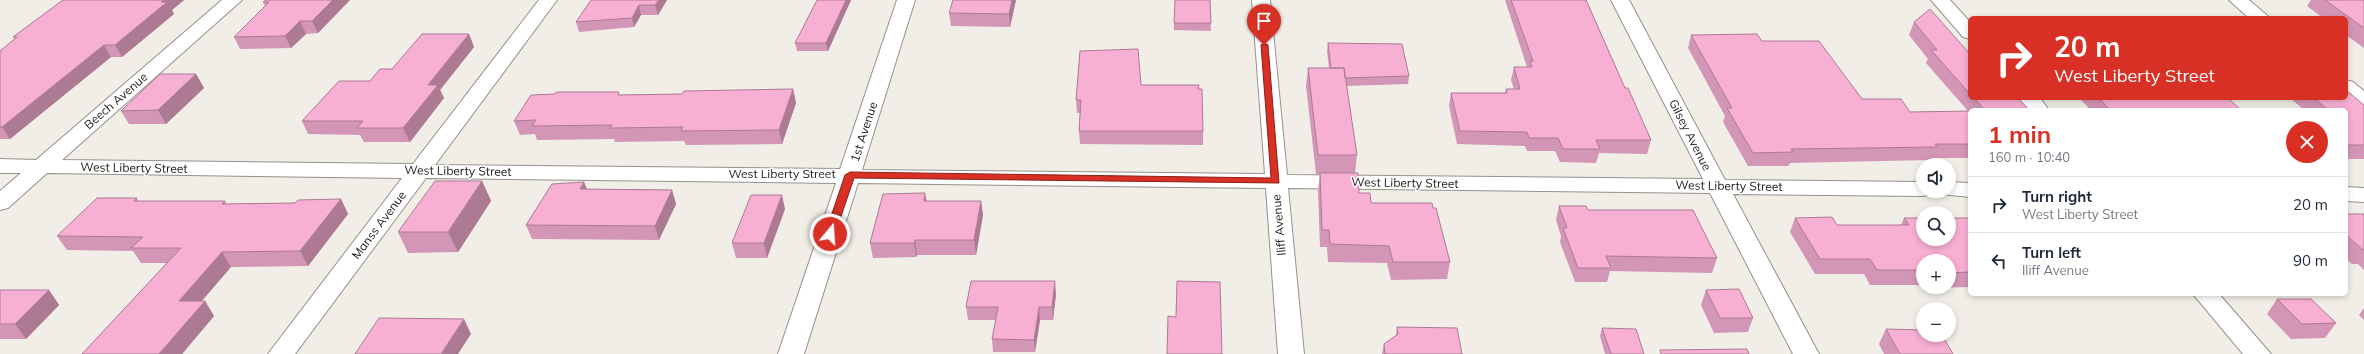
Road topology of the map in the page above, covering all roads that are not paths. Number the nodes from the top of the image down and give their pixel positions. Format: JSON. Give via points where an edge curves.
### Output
{"nodes":[{"id":1,"x":233,"y":0,"type":"edge"},
{"id":2,"x":548,"y":0,"type":"edge"},
{"id":3,"x":906,"y":0,"type":"edge"},
{"id":4,"x":1261,"y":0,"type":"edge"},
{"id":5,"x":1620,"y":0,"type":"edge"},
{"id":6,"x":1940,"y":0,"type":"edge"},
{"id":7,"x":2238,"y":0,"type":"edge"},
{"id":8,"x":2258,"y":16,"type":"edge"},
{"id":9,"x":1968,"y":31,"type":"edge"},
{"id":10,"x":2348,"y":88,"type":"edge"},
{"id":11,"x":2031,"y":100,"type":"edge"},
{"id":12,"x":2364,"y":101,"type":"edge"},
{"id":13,"x":2037,"y":108,"type":"edge"},
{"id":14,"x":0,"y":166,"type":"edge"},
{"id":15,"x":42,"y":167,"type":"junction"},
{"id":16,"x":421,"y":171,"type":"junction"},
{"id":17,"x":850,"y":175,"type":"junction"},
{"id":18,"x":1275,"y":181,"type":"junction"},
{"id":19,"x":1717,"y":186,"type":"junction"},
{"id":20,"x":1916,"y":189,"type":"edge"},
{"id":21,"x":1956,"y":189,"type":"edge"},
{"id":22,"x":1968,"y":190,"type":"edge"},
{"id":23,"x":2348,"y":194,"type":"edge"},
{"id":24,"x":2364,"y":194,"type":"edge"},
{"id":25,"x":0,"y":203,"type":"edge"},
{"id":26,"x":2207,"y":296,"type":"edge"},
{"id":27,"x":281,"y":354,"type":"edge"},
{"id":28,"x":791,"y":354,"type":"edge"},
{"id":29,"x":1291,"y":354,"type":"edge"},
{"id":30,"x":1806,"y":354,"type":"edge"},
{"id":31,"x":2258,"y":354,"type":"edge"}],
"edges":[{"from":1,"to":15,"type":"street","name":"Beech Avenue"},
{"from":2,"to":16,"type":"street","name":"Manss Avenue"},
{"from":3,"to":17,"type":"street","name":"1st Avenue"},
{"from":4,"to":18,"type":"street","name":"Iliff Avenue"},
{"from":5,"to":19,"type":"street","name":"Gilsey Avenue"},
{"from":6,"to":9,"type":"street"},
{"from":7,"to":8,"type":"street"},
{"from":10,"to":12,"type":"street"},
{"from":11,"to":13,"type":"street"},
{"from":14,"to":15,"type":"street","name":"West Liberty Street"},
{"from":15,"to":16,"type":"street","name":"West Liberty Street"},
{"from":15,"to":25,"type":"street","name":"Beech Avenue"},
{"from":16,"to":17,"type":"street","name":"West Liberty Street"},
{"from":16,"to":27,"type":"street","name":"Manss Avenue"},
{"from":17,"to":18,"type":"street","name":"West Liberty Street"},
{"from":17,"to":28,"type":"street","name":"1st Avenue"},
{"from":18,"to":19,"type":"street","name":"West Liberty Street"},
{"from":18,"to":29,"type":"street","name":"Iliff Avenue"},
{"from":19,"to":20,"type":"street","name":"West Liberty Street"},
{"from":19,"to":30,"type":"street","name":"Gilsey Avenue"},
{"from":21,"to":22,"type":"street"},
{"from":23,"to":24,"type":"street"},
{"from":26,"to":31,"type":"street"}]}
